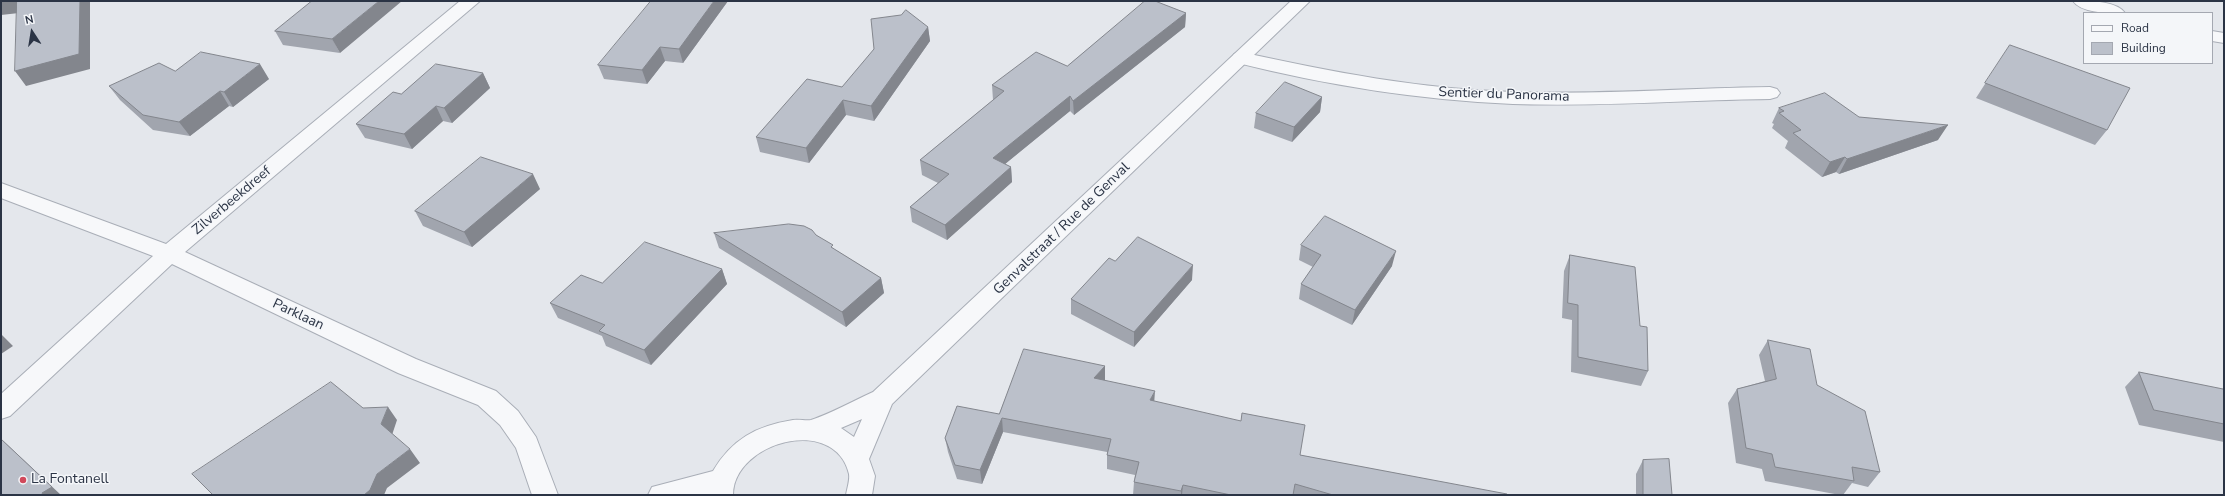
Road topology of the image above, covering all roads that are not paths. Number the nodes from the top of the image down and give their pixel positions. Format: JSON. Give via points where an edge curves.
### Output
{"nodes":[{"id":1,"x":471,"y":1,"type":"edge"},
{"id":2,"x":1301,"y":1,"type":"edge"},
{"id":3,"x":2082,"y":1,"type":"edge"},
{"id":4,"x":2113,"y":12,"type":"edge"},
{"id":5,"x":2213,"y":36,"type":"edge"},
{"id":6,"x":2224,"y":38,"type":"edge"},
{"id":7,"x":1241,"y":58,"type":"junction"},
{"id":8,"x":1770,"y":93,"type":"dead end"},
{"id":9,"x":1,"y":190,"type":"edge"},
{"id":10,"x":169,"y":254,"type":"junction"},
{"id":11,"x":882,"y":399,"type":"junction"},
{"id":12,"x":1,"y":409,"type":"edge"},
{"id":13,"x":813,"y":430,"type":"junction"},
{"id":14,"x":857,"y":457,"type":"junction"},
{"id":15,"x":721,"y":487,"type":"edge"},
{"id":16,"x":545,"y":495,"type":"edge"},
{"id":17,"x":661,"y":495,"type":"edge"},
{"id":18,"x":859,"y":495,"type":"edge"}],
"edges":[{"from":1,"to":10,"type":"street","name":"Zilverbeekdreef"},
{"from":2,"to":7,"type":"street","name":"Genvalstraat / Rue de Genval"},
{"from":3,"to":4,"type":"street"},
{"from":5,"to":6,"type":"street"},
{"from":7,"to":8,"type":"street","name":"Sentier du Panorama","via":[[1323,76],[1445,94],[1593,98]]},
{"from":7,"to":11,"type":"street","name":"Genvalstraat / Rue de Genval"},
{"from":9,"to":10,"type":"street","name":"Parklaan"},
{"from":10,"to":12,"type":"street","name":"Zilverbeekdreef"},
{"from":10,"to":16,"type":"street","name":"Parklaan","via":[[407,366],[488,398],[509,418],[527,444]]},
{"from":11,"to":13,"type":"street","name":"Genvalstraat / Rue de Genval"},
{"from":11,"to":14,"type":"street","name":"Genvalstraat / Rue de Genval"},
{"from":13,"to":14,"type":"street","via":[[832,434],[847,443]]},
{"from":13,"to":15,"type":"street","via":[[792,430],[770,436],[749,447],[733,461]]},
{"from":14,"to":18,"type":"street","via":[[862,475]]},
{"from":15,"to":17,"type":"street"}]}
